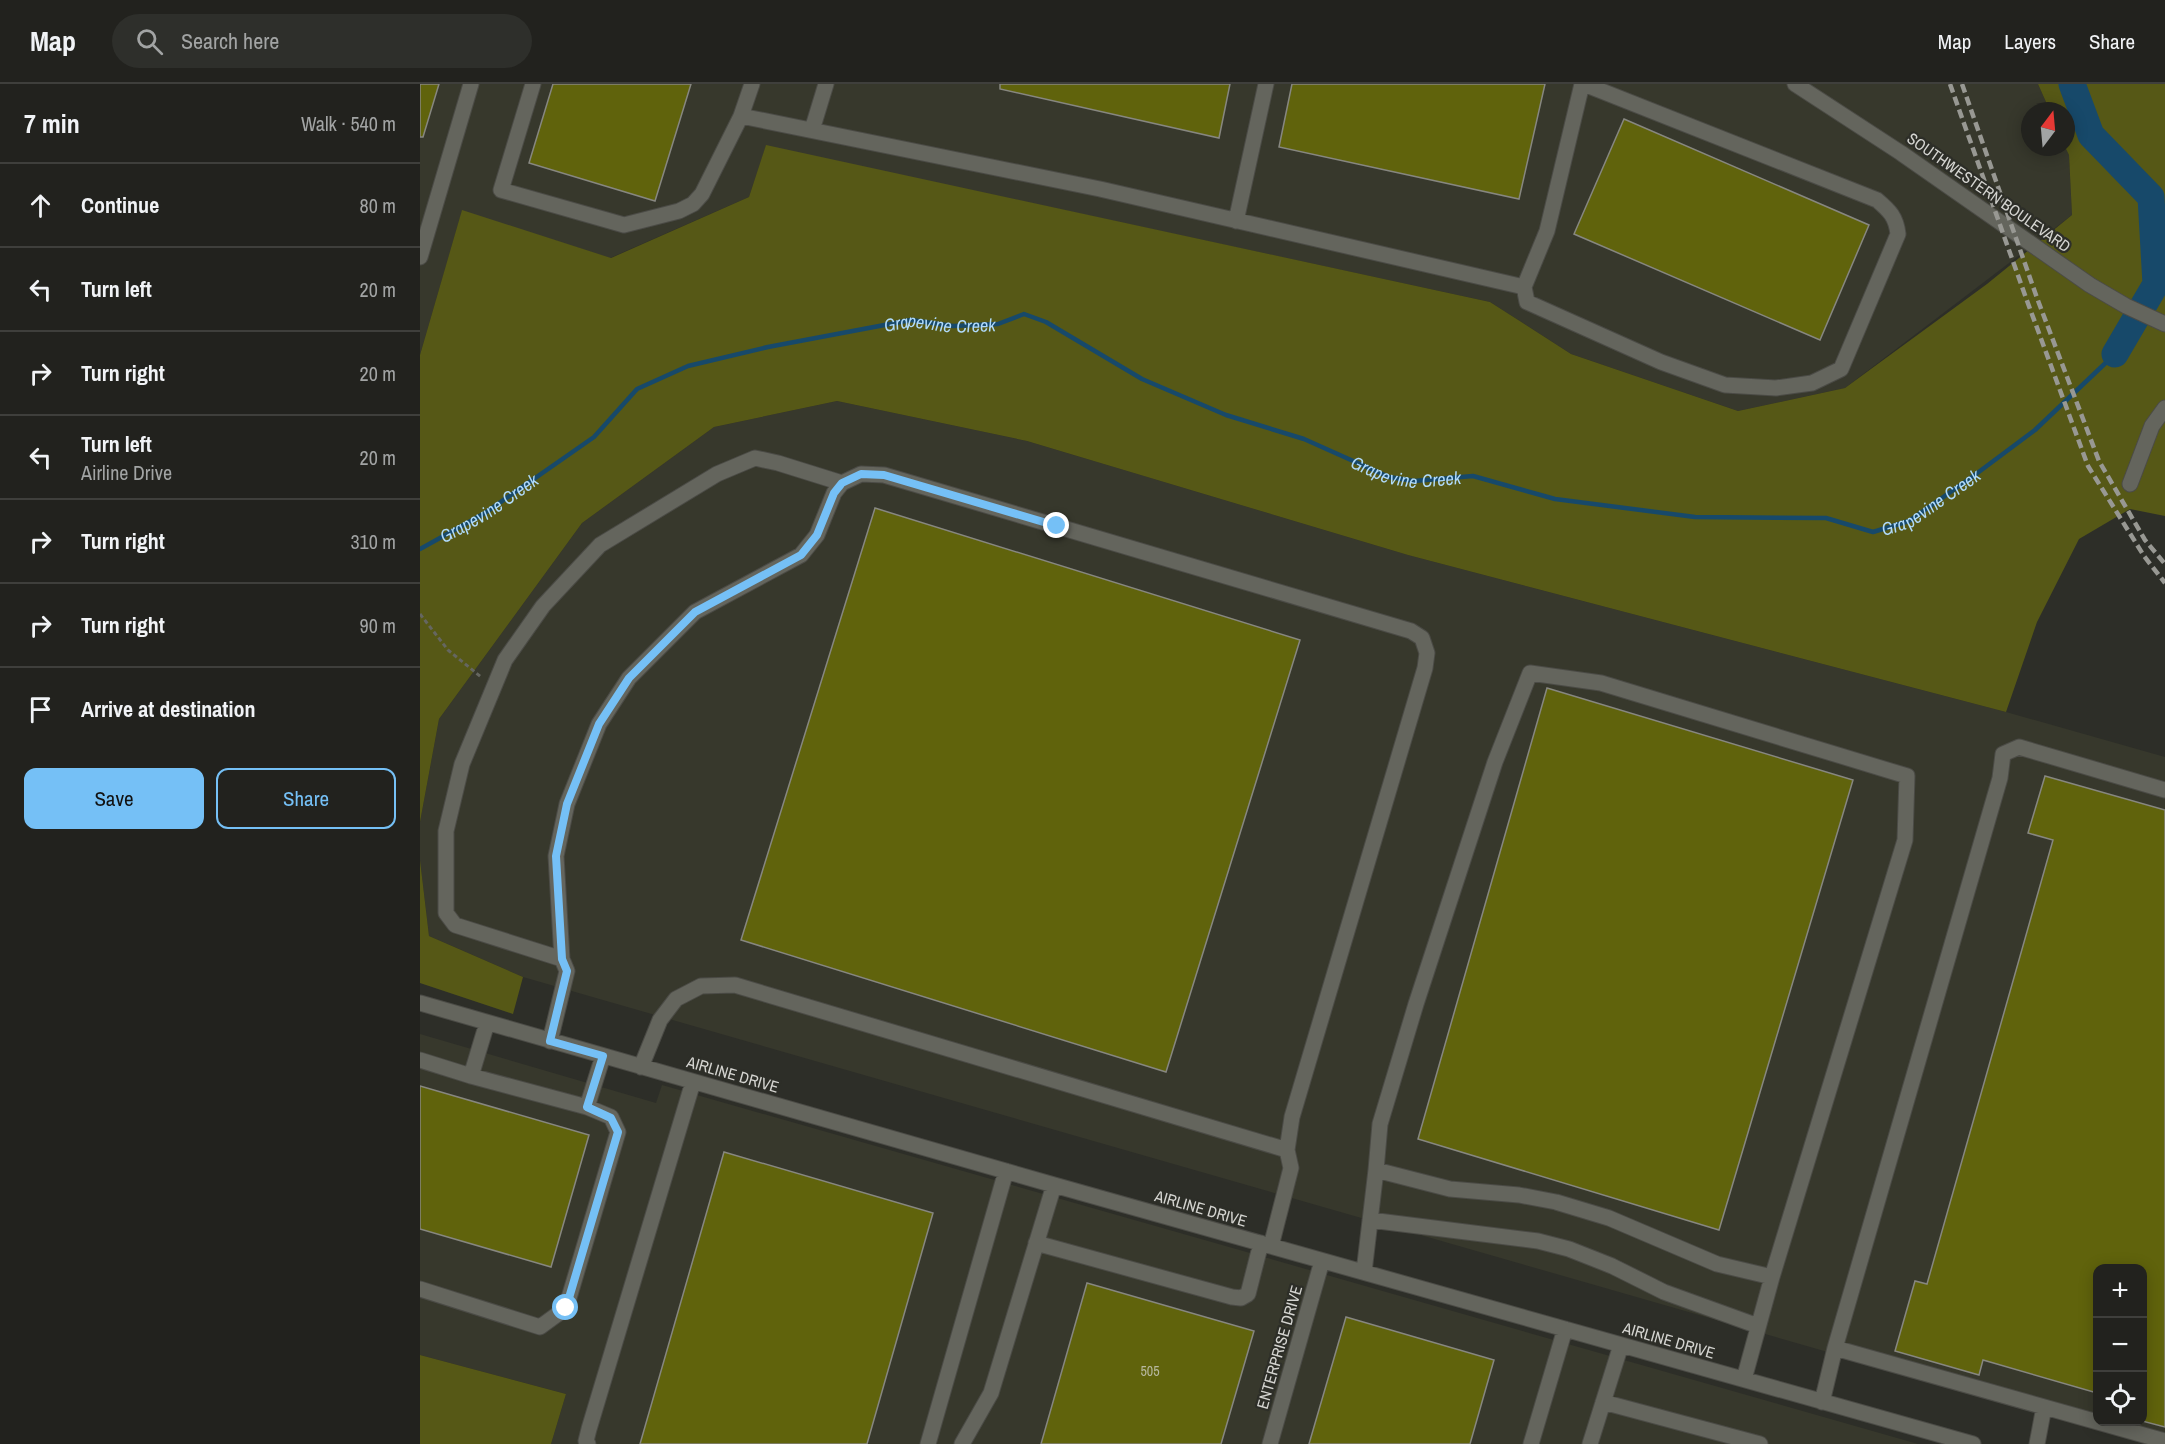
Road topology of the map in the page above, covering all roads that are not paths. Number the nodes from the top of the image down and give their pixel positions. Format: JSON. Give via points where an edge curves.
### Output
{"nodes":[{"id":1,"x":471,"y":84,"type":"edge"},
{"id":2,"x":533,"y":84,"type":"edge"},
{"id":3,"x":752,"y":84,"type":"edge"},
{"id":4,"x":826,"y":84,"type":"edge"},
{"id":5,"x":1266,"y":84,"type":"edge"},
{"id":6,"x":1583,"y":84,"type":"edge"},
{"id":7,"x":1795,"y":84,"type":"edge"},
{"id":8,"x":741,"y":116,"type":"junction"},
{"id":9,"x":812,"y":130,"type":"junction"},
{"id":10,"x":1236,"y":221,"type":"junction"},
{"id":11,"x":420,"y":257,"type":"edge"},
{"id":12,"x":1524,"y":286,"type":"junction"},
{"id":13,"x":2165,"y":324,"type":"edge"},
{"id":14,"x":2165,"y":408,"type":"edge"},
{"id":15,"x":842,"y":483,"type":"junction"},
{"id":16,"x":2130,"y":484,"type":"dead end"},
{"id":17,"x":2165,"y":790,"type":"edge"},
{"id":18,"x":562,"y":959,"type":"junction"},
{"id":19,"x":420,"y":1003,"type":"edge"},
{"id":20,"x":487,"y":1023,"type":"junction"},
{"id":21,"x":550,"y":1041,"type":"junction"},
{"id":22,"x":603,"y":1056,"type":"junction"},
{"id":23,"x":420,"y":1060,"type":"edge"},
{"id":24,"x":641,"y":1067,"type":"junction"},
{"id":25,"x":471,"y":1076,"type":"junction"},
{"id":26,"x":693,"y":1082,"type":"junction"},
{"id":27,"x":587,"y":1107,"type":"junction"},
{"id":28,"x":1287,"y":1150,"type":"junction"},
{"id":29,"x":1376,"y":1170,"type":"junction"},
{"id":30,"x":1006,"y":1171,"type":"junction"},
{"id":31,"x":1054,"y":1185,"type":"junction"},
{"id":32,"x":1370,"y":1220,"type":"junction"},
{"id":33,"x":1036,"y":1243,"type":"junction"},
{"id":34,"x":1266,"y":1245,"type":"junction"},
{"id":35,"x":1322,"y":1261,"type":"junction"},
{"id":36,"x":1364,"y":1272,"type":"junction"},
{"id":37,"x":1772,"y":1277,"type":"junction"},
{"id":38,"x":420,"y":1289,"type":"edge"},
{"id":39,"x":1758,"y":1326,"type":"junction"},
{"id":40,"x":1564,"y":1329,"type":"junction"},
{"id":41,"x":1621,"y":1345,"type":"junction"},
{"id":42,"x":1835,"y":1348,"type":"junction"},
{"id":43,"x":1744,"y":1379,"type":"junction"},
{"id":44,"x":1603,"y":1402,"type":"junction"},
{"id":45,"x":1822,"y":1402,"type":"junction"},
{"id":46,"x":2044,"y":1407,"type":"junction"},
{"id":47,"x":1917,"y":1428,"type":"junction"},
{"id":48,"x":2165,"y":1441,"type":"edge"},
{"id":49,"x":1966,"y":1443,"type":"edge"},
{"id":50,"x":588,"y":1444,"type":"edge"},
{"id":51,"x":928,"y":1444,"type":"edge"},
{"id":52,"x":962,"y":1444,"type":"edge"},
{"id":53,"x":1270,"y":1444,"type":"edge"},
{"id":54,"x":1531,"y":1444,"type":"edge"},
{"id":55,"x":1590,"y":1444,"type":"edge"},
{"id":56,"x":1760,"y":1444,"type":"edge"},
{"id":57,"x":1913,"y":1444,"type":"edge"},
{"id":58,"x":2037,"y":1444,"type":"edge"}],
"edges":[{"from":1,"to":11,"type":"street"},
{"from":2,"to":8,"type":"street","via":[[501,190],[624,225],[693,204],[702,194]]},
{"from":3,"to":8,"type":"street"},
{"from":4,"to":9,"type":"street"},
{"from":5,"to":10,"type":"street"},
{"from":6,"to":12,"type":"street","via":[[1547,231]]},
{"from":6,"to":12,"type":"street","via":[[1876,200],[1897,220],[1898,234],[1841,369],[1812,383],[1776,388],[1725,385],[1661,362],[1527,302]]},
{"from":7,"to":13,"type":"street","name":"SOUTHWESTERN BOULEVARD","via":[[2090,285]]},
{"from":8,"to":9,"type":"street"},
{"from":9,"to":10,"type":"street"},
{"from":10,"to":12,"type":"street"},
{"from":14,"to":16,"type":"street","via":[[2152,426]]},
{"from":15,"to":18,"type":"street","via":[[817,535],[801,555],[695,612],[629,678],[599,724],[567,804],[556,856]]},
{"from":15,"to":18,"type":"street","via":[[755,458],[717,474],[600,545],[543,606],[504,660],[462,764],[446,831],[447,913],[455,925]]},
{"from":15,"to":28,"type":"street","via":[[861,474],[884,475],[1270,588],[1411,631],[1422,638],[1427,654],[1425,668],[1292,1117]]},
{"from":17,"to":42,"type":"street","via":[[2019,747],[2003,754],[2000,778]]},
{"from":18,"to":21,"type":"street","via":[[567,971]]},
{"from":19,"to":20,"type":"street","name":"AIRLINE DRIVE"},
{"from":20,"to":21,"type":"street","name":"AIRLINE DRIVE"},
{"from":20,"to":25,"type":"street"},
{"from":21,"to":22,"type":"street","name":"AIRLINE DRIVE"},
{"from":22,"to":24,"type":"street","name":"AIRLINE DRIVE"},
{"from":22,"to":27,"type":"street"},
{"from":23,"to":25,"type":"street"},
{"from":24,"to":26,"type":"street","name":"AIRLINE DRIVE"},
{"from":24,"to":28,"type":"street","via":[[660,1020],[676,999],[701,986],[735,985]]},
{"from":25,"to":27,"type":"street"},
{"from":26,"to":30,"type":"street","name":"AIRLINE DRIVE"},
{"from":26,"to":50,"type":"street","via":[[589,1429]]},
{"from":27,"to":38,"type":"street","via":[[611,1118],[618,1132],[566,1308],[540,1327]]},
{"from":28,"to":34,"type":"street","via":[[1291,1168]]},
{"from":29,"to":32,"type":"street"},
{"from":29,"to":37,"type":"street","via":[[1450,1189],[1556,1202],[1609,1218],[1717,1264]]},
{"from":29,"to":37,"type":"street","via":[[1380,1124],[1416,1005],[1495,762],[1530,673],[1601,683],[1907,776],[1905,840]]},
{"from":30,"to":31,"type":"street","name":"AIRLINE DRIVE"},
{"from":30,"to":51,"type":"street"},
{"from":31,"to":33,"type":"street"},
{"from":31,"to":34,"type":"street","name":"AIRLINE DRIVE"},
{"from":32,"to":36,"type":"street"},
{"from":32,"to":39,"type":"street","via":[[1538,1241],[1569,1249],[1665,1292]]},
{"from":33,"to":34,"type":"street","via":[[1241,1298],[1248,1294]]},
{"from":33,"to":52,"type":"street","via":[[991,1393]]},
{"from":34,"to":35,"type":"street","name":"AIRLINE DRIVE"},
{"from":35,"to":36,"type":"street","name":"AIRLINE DRIVE"},
{"from":35,"to":53,"type":"street","name":"ENTERPRISE DRIVE"},
{"from":36,"to":40,"type":"street","name":"AIRLINE DRIVE"},
{"from":37,"to":39,"type":"street"},
{"from":39,"to":43,"type":"street"},
{"from":40,"to":41,"type":"street","name":"AIRLINE DRIVE"},
{"from":40,"to":54,"type":"street"},
{"from":41,"to":43,"type":"street","name":"AIRLINE DRIVE"},
{"from":41,"to":44,"type":"street"},
{"from":42,"to":45,"type":"street"},
{"from":42,"to":46,"type":"street"},
{"from":43,"to":45,"type":"street","name":"AIRLINE DRIVE"},
{"from":44,"to":55,"type":"street"},
{"from":44,"to":56,"type":"street"},
{"from":45,"to":47,"type":"street","name":"AIRLINE DRIVE"},
{"from":46,"to":48,"type":"street"},
{"from":46,"to":58,"type":"street"},
{"from":47,"to":49,"type":"street","name":"AIRLINE DRIVE"},
{"from":47,"to":57,"type":"street"}]}
